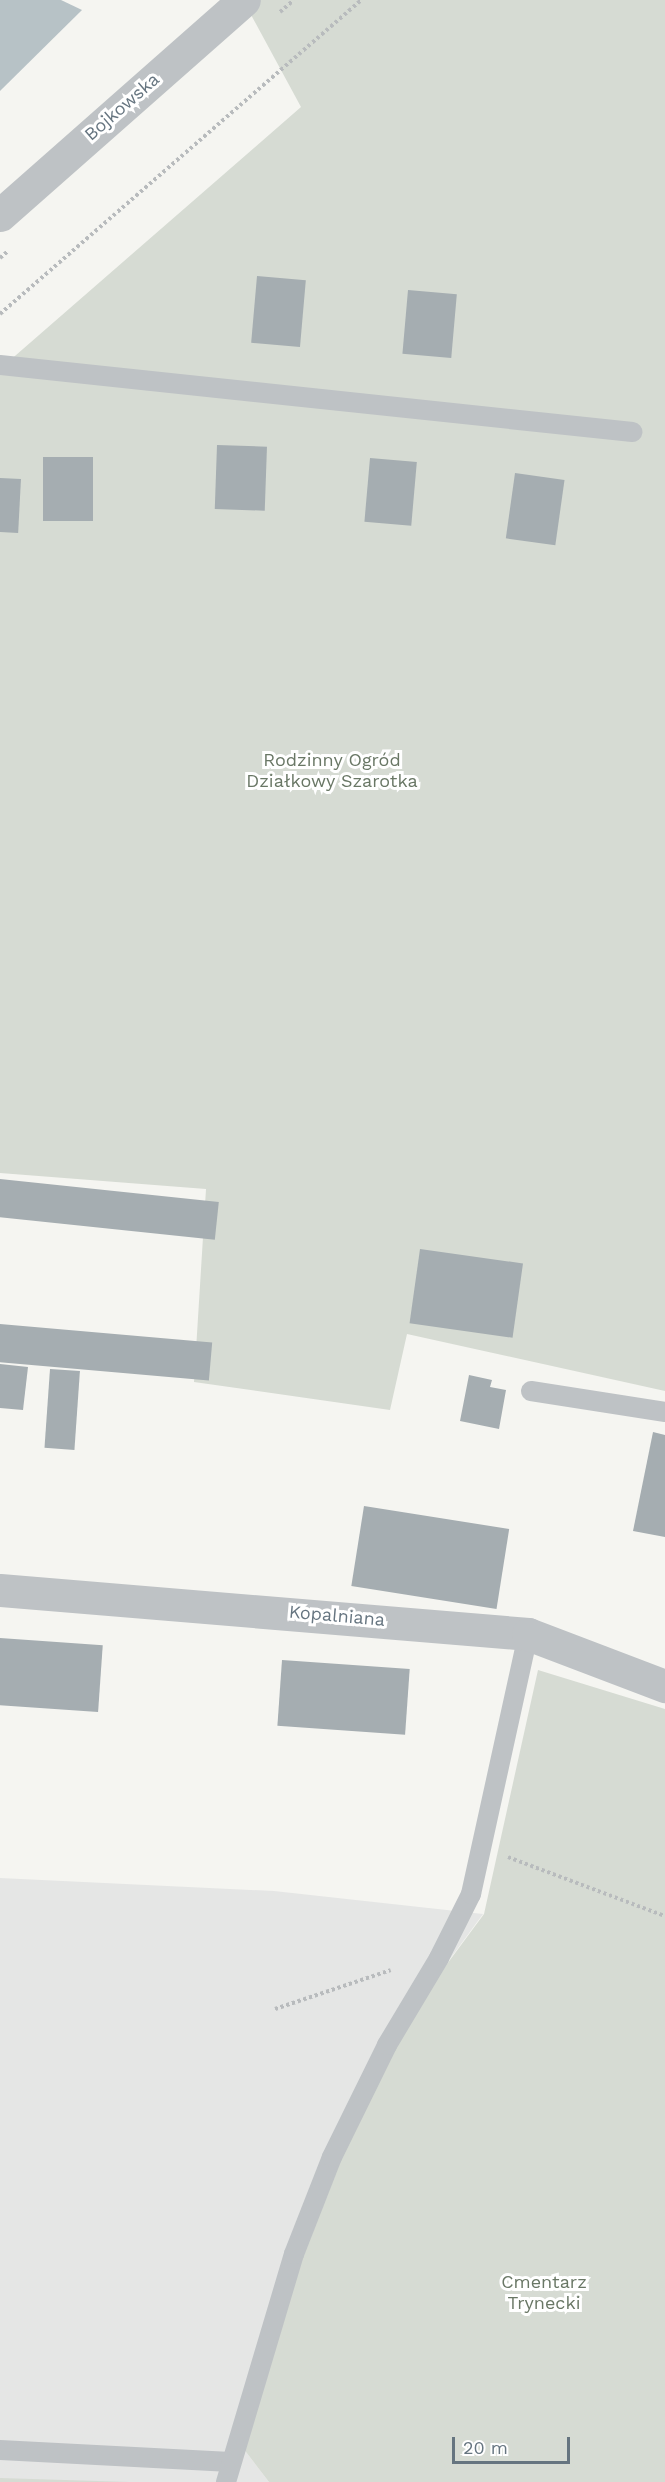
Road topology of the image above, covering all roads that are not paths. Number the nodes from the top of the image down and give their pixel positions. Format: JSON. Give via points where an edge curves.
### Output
{"nodes":[{"id":1,"x":244,"y":0,"type":"edge"},
{"id":2,"x":0,"y":215,"type":"edge"},
{"id":3,"x":0,"y":365,"type":"edge"},
{"id":4,"x":632,"y":432,"type":"dead end"},
{"id":5,"x":531,"y":1390,"type":"dead end"},
{"id":6,"x":665,"y":1412,"type":"edge"},
{"id":7,"x":0,"y":1590,"type":"edge"},
{"id":8,"x":528,"y":1634,"type":"junction"},
{"id":9,"x":665,"y":1686,"type":"edge"},
{"id":10,"x":0,"y":2450,"type":"edge"},
{"id":11,"x":231,"y":2462,"type":"junction"},
{"id":12,"x":226,"y":2482,"type":"edge"}],
"edges":[{"from":1,"to":2,"type":"street","name":"Bojkowska"},
{"from":3,"to":4,"type":"lane"},
{"from":5,"to":6,"type":"lane"},
{"from":7,"to":8,"type":"street","name":"Kopalniana"},
{"from":8,"to":9,"type":"street","name":"Kopalniana"},
{"from":8,"to":11,"type":"lane","via":[[471,1894],[439,1958],[387,2045],[332,2157],[294,2254]]},
{"from":10,"to":11,"type":"lane"},
{"from":11,"to":12,"type":"lane"}]}
